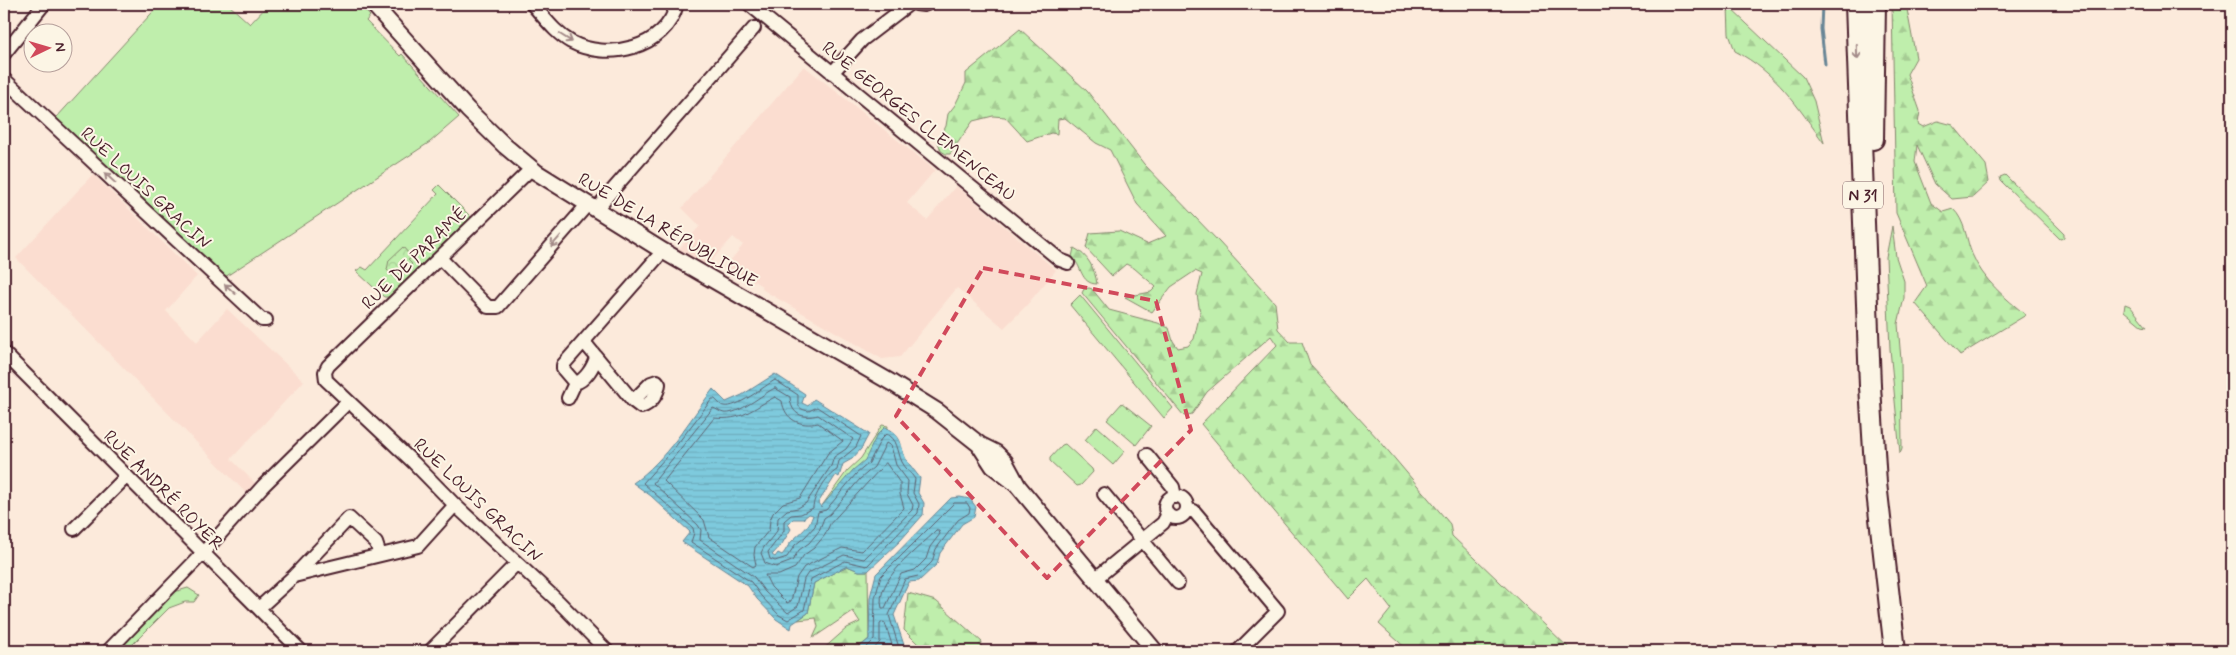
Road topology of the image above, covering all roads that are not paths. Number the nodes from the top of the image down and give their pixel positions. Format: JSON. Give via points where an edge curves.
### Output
{"nodes":[{"id":1,"x":44,"y":4,"type":"edge"},
{"id":2,"x":373,"y":4,"type":"edge"},
{"id":3,"x":532,"y":4,"type":"edge"},
{"id":4,"x":677,"y":4,"type":"edge"},
{"id":5,"x":749,"y":4,"type":"edge"},
{"id":6,"x":909,"y":4,"type":"edge"},
{"id":7,"x":916,"y":4,"type":"edge"},
{"id":8,"x":927,"y":4,"type":"edge"},
{"id":9,"x":1856,"y":4,"type":"edge"},
{"id":10,"x":1875,"y":4,"type":"edge"},
{"id":11,"x":754,"y":28,"type":"dead end"},
{"id":12,"x":4,"y":54,"type":"edge"},
{"id":13,"x":832,"y":73,"type":"junction"},
{"id":14,"x":4,"y":79,"type":"edge"},
{"id":15,"x":532,"y":168,"type":"junction"},
{"id":16,"x":592,"y":207,"type":"junction"},
{"id":17,"x":663,"y":251,"type":"junction"},
{"id":18,"x":440,"y":258,"type":"junction"},
{"id":19,"x":1068,"y":263,"type":"dead end"},
{"id":20,"x":266,"y":320,"type":"dead end"},
{"id":21,"x":584,"y":342,"type":"junction"},
{"id":22,"x":4,"y":353,"type":"edge"},
{"id":23,"x":596,"y":357,"type":"junction"},
{"id":24,"x":324,"y":375,"type":"joint"},
{"id":25,"x":575,"y":383,"type":"junction"},
{"id":26,"x":1870,"y":386,"type":"junction"},
{"id":27,"x":568,"y":398,"type":"dead end"},
{"id":28,"x":634,"y":401,"type":"dead end"},
{"id":29,"x":348,"y":402,"type":"junction"},
{"id":30,"x":1147,"y":455,"type":"dead end"},
{"id":31,"x":126,"y":477,"type":"junction"},
{"id":32,"x":1104,"y":494,"type":"dead end"},
{"id":33,"x":1175,"y":497,"type":"junction"},
{"id":34,"x":455,"y":505,"type":"junction"},
{"id":35,"x":1187,"y":510,"type":"junction"},
{"id":36,"x":1168,"y":514,"type":"junction"},
{"id":37,"x":74,"y":529,"type":"dead end"},
{"id":38,"x":1142,"y":539,"type":"junction"},
{"id":39,"x":203,"y":553,"type":"junction"},
{"id":40,"x":380,"y":555,"type":"junction"},
{"id":41,"x":517,"y":563,"type":"junction"},
{"id":42,"x":294,"y":576,"type":"junction"},
{"id":43,"x":1095,"y":579,"type":"junction"},
{"id":44,"x":1178,"y":583,"type":"dead end"},
{"id":45,"x":259,"y":608,"type":"junction"},
{"id":46,"x":108,"y":651,"type":"edge"},
{"id":47,"x":301,"y":651,"type":"edge"},
{"id":48,"x":430,"y":651,"type":"edge"},
{"id":49,"x":607,"y":651,"type":"edge"},
{"id":50,"x":1155,"y":651,"type":"edge"},
{"id":51,"x":1238,"y":651,"type":"edge"},
{"id":52,"x":1895,"y":651,"type":"edge"}],
"edges":[{"from":1,"to":12,"type":"street"},
{"from":2,"to":15,"type":"street","name":"RUE DE LA RÉPUBLIQUE","via":[[468,110],[504,146]]},
{"from":3,"to":4,"type":"street","one_way":true,"via":[[565,38],[592,50],[605,51],[632,48],[650,40],[664,27]]},
{"from":5,"to":13,"type":"street","name":"RUE GEORGES CLEMENCEAU"},
{"from":6,"to":13,"type":"street","via":[[862,40]]},
{"from":7,"to":8,"type":"street"},
{"from":9,"to":26,"type":"main road","number":"N 31","one_way":true},
{"from":10,"to":26,"type":"main road","number":"N 31"},
{"from":11,"to":16,"type":"street"},
{"from":13,"to":19,"type":"street","name":"RUE GEORGES CLEMENCEAU","via":[[1060,260]]},
{"from":20,"to":14,"type":"street","name":"RUE LOUIS GRACIN","one_way":true,"via":[[262,320]]},
{"from":15,"to":16,"type":"street","name":"RUE DE LA RÉPUBLIQUE"},
{"from":15,"to":18,"type":"street","name":"RUE DE PARAMÉ"},
{"from":16,"to":17,"type":"street","name":"RUE DE LA RÉPUBLIQUE"},
{"from":16,"to":18,"type":"street","one_way":true,"via":[[498,307],[488,306]]},
{"from":17,"to":21,"type":"street"},
{"from":17,"to":43,"type":"street","name":"RUE DE LA RÉPUBLIQUE","via":[[906,392],[996,453],[1018,486]]},
{"from":18,"to":24,"type":"street","name":"RUE DE PARAMÉ","via":[[328,366]]},
{"from":21,"to":23,"type":"street"},
{"from":21,"to":25,"type":"street","via":[[563,368]]},
{"from":22,"to":31,"type":"street","name":"RUE ANDRÉ ROYER"},
{"from":23,"to":25,"type":"street","via":[[594,365]]},
{"from":23,"to":28,"type":"street"},
{"from":24,"to":29,"type":"street","name":"RUE LOUIS GRACIN"},
{"from":25,"to":27,"type":"street"},
{"from":26,"to":52,"type":"main road","number":"N 31","via":[[1876,483]]},
{"from":29,"to":34,"type":"street","name":"RUE LOUIS GRACIN"},
{"from":29,"to":39,"type":"street","via":[[263,486]]},
{"from":30,"to":33,"type":"street","via":[[1173,487]]},
{"from":31,"to":37,"type":"street"},
{"from":31,"to":39,"type":"street","name":"RUE ANDRÉ ROYER"},
{"from":32,"to":38,"type":"street"},
{"from":33,"to":35,"type":"street","via":[[1184,500]]},
{"from":33,"to":36,"type":"street","via":[[1166,503]]},
{"from":34,"to":40,"type":"street","via":[[418,546]]},
{"from":34,"to":41,"type":"street","name":"RUE LOUIS GRACIN"},
{"from":35,"to":36,"type":"street","via":[[1177,518]]},
{"from":35,"to":51,"type":"street","via":[[1194,511],[1278,611]]},
{"from":36,"to":38,"type":"street","via":[[1163,523]]},
{"from":38,"to":43,"type":"street"},
{"from":38,"to":44,"type":"street"},
{"from":39,"to":45,"type":"street","name":"RUE ANDRÉ ROYER"},
{"from":39,"to":46,"type":"street"},
{"from":40,"to":42,"type":"street"},
{"from":40,"to":42,"type":"street","via":[[376,542],[349,518]]},
{"from":41,"to":48,"type":"street"},
{"from":41,"to":49,"type":"street","name":"RUE LOUIS GRACIN"},
{"from":42,"to":45,"type":"street"},
{"from":43,"to":50,"type":"street","name":"RUE DE LA RÉPUBLIQUE"},
{"from":45,"to":47,"type":"street","name":"RUE ANDRÉ ROYER"}]}
